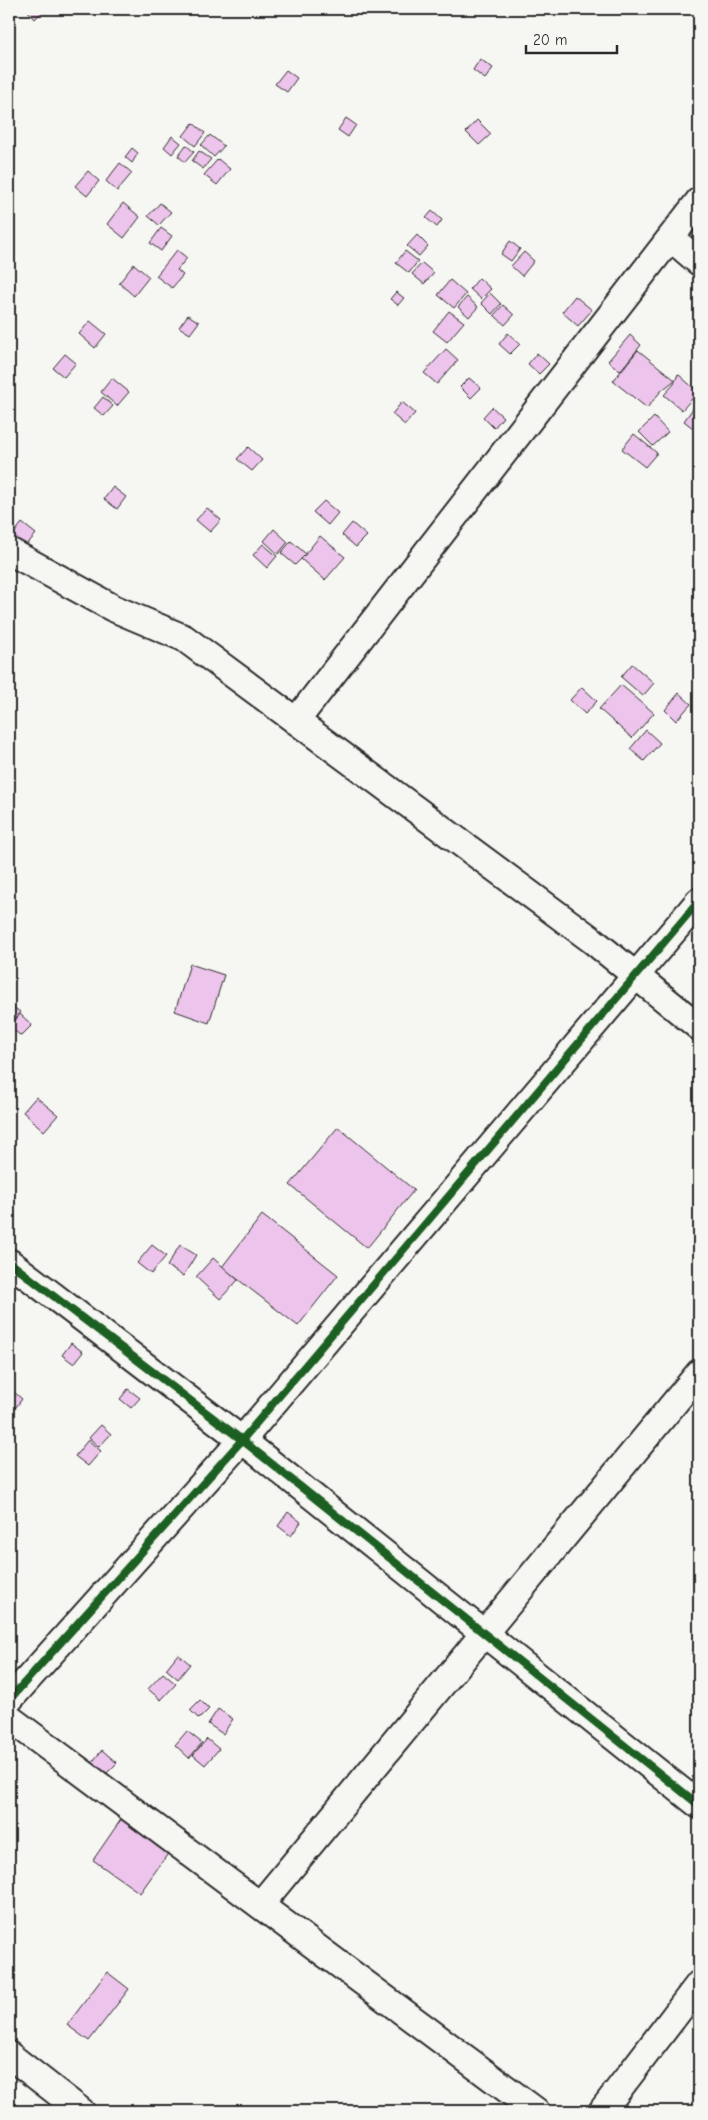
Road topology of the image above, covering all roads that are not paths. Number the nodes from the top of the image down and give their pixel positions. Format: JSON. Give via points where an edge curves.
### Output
{"nodes":[{"id":1,"x":699,"y":201,"type":"edge"},
{"id":2,"x":672,"y":239,"type":"junction"},
{"id":3,"x":699,"y":262,"type":"edge"},
{"id":4,"x":9,"y":551,"type":"edge"},
{"id":5,"x":296,"y":722,"type":"junction"},
{"id":6,"x":699,"y":900,"type":"edge"},
{"id":7,"x":636,"y":975,"type":"junction"},
{"id":8,"x":699,"y":1027,"type":"edge"},
{"id":9,"x":9,"y":1262,"type":"edge"},
{"id":10,"x":699,"y":1372,"type":"edge"},
{"id":11,"x":242,"y":1440,"type":"junction"},
{"id":12,"x":484,"y":1633,"type":"junction"},
{"id":13,"x":9,"y":1700,"type":"edge"},
{"id":14,"x":9,"y":1718,"type":"edge"},
{"id":15,"x":699,"y":1805,"type":"edge"},
{"id":16,"x":260,"y":1905,"type":"junction"},
{"id":17,"x":699,"y":1984,"type":"edge"},
{"id":18,"x":9,"y":2055,"type":"edge"},
{"id":19,"x":81,"y":2111,"type":"edge"},
{"id":20,"x":536,"y":2111,"type":"edge"},
{"id":21,"x":602,"y":2111,"type":"edge"}],
"edges":[{"from":1,"to":2,"type":"street"},
{"from":2,"to":3,"type":"street"},
{"from":2,"to":5,"type":"street"},
{"from":4,"to":5,"type":"street","via":[[113,608],[184,638]]},
{"from":5,"to":7,"type":"street"},
{"from":6,"to":7,"type":"street"},
{"from":7,"to":8,"type":"street"},
{"from":7,"to":11,"type":"street"},
{"from":9,"to":11,"type":"street"},
{"from":10,"to":12,"type":"street"},
{"from":11,"to":12,"type":"street"},
{"from":11,"to":13,"type":"street"},
{"from":12,"to":15,"type":"street"},
{"from":12,"to":16,"type":"street"},
{"from":14,"to":16,"type":"street"},
{"from":16,"to":20,"type":"street"},
{"from":17,"to":21,"type":"street"},
{"from":18,"to":19,"type":"street"}]}
